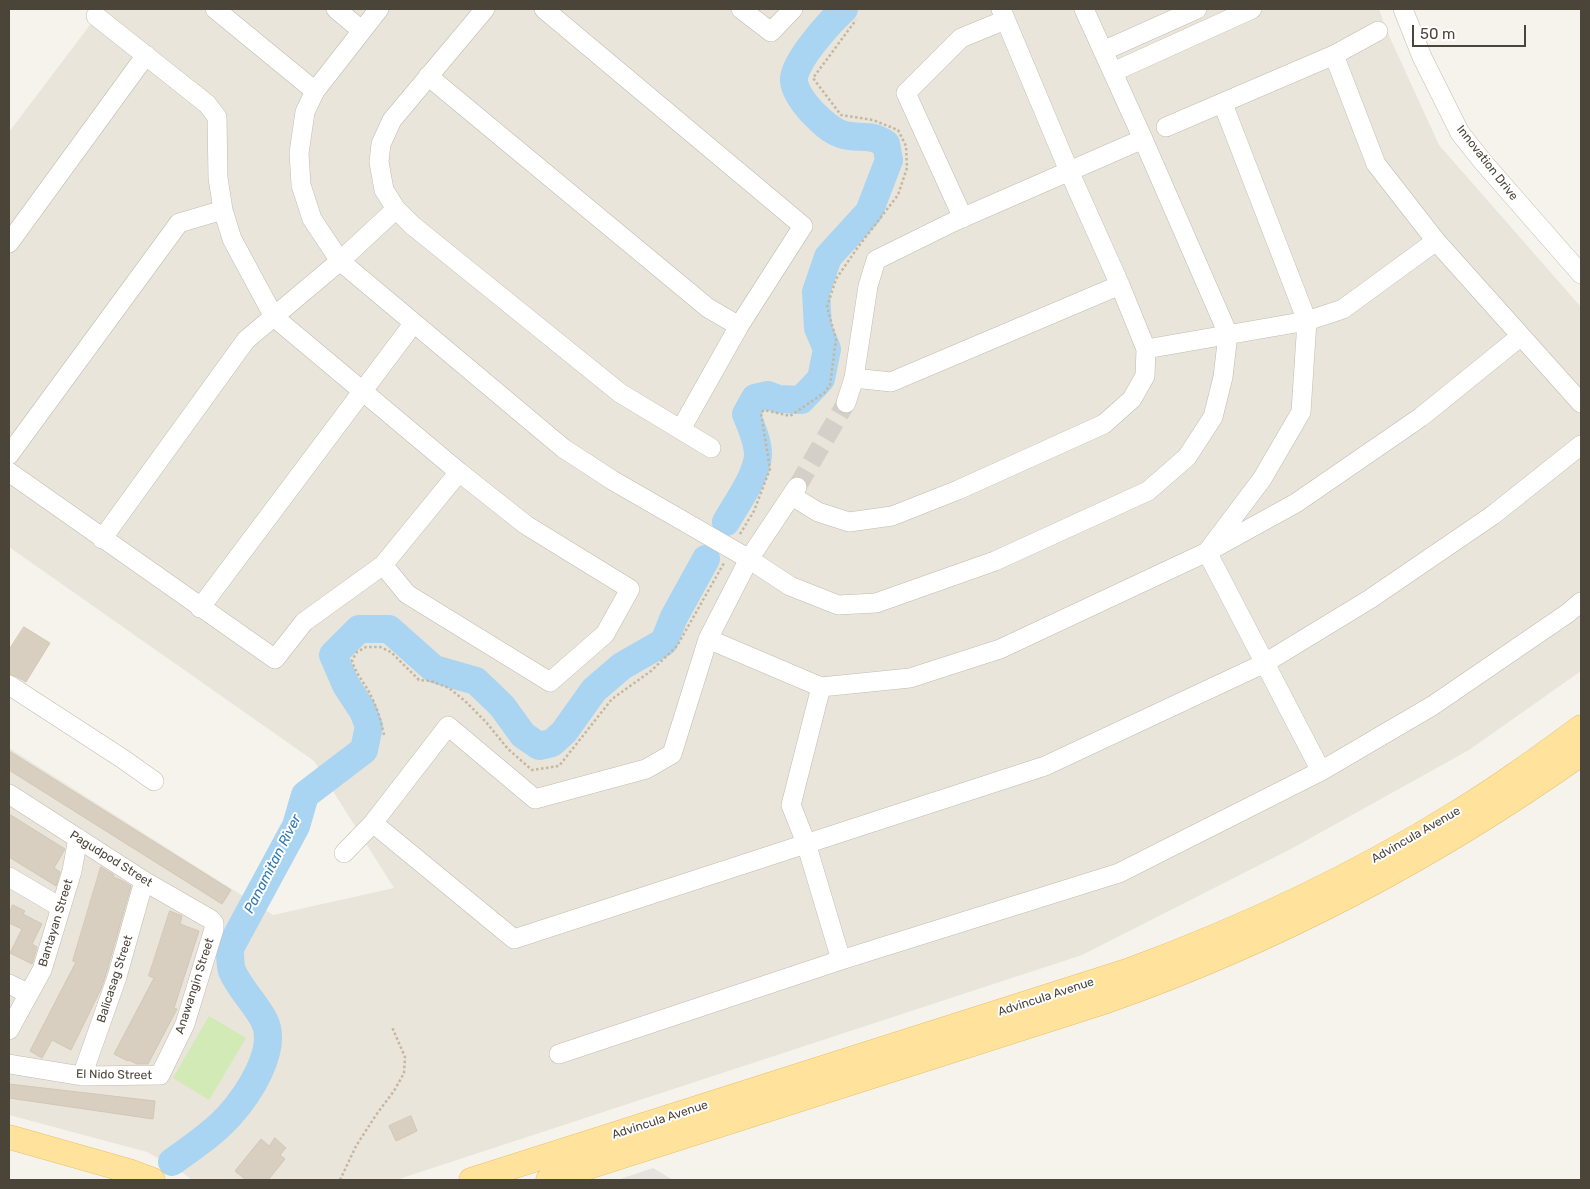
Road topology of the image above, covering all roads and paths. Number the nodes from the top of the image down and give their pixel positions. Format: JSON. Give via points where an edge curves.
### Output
{"nodes":[{"id":1,"x":215,"y":9,"type":"edge"},
{"id":2,"x":336,"y":9,"type":"edge"},
{"id":3,"x":379,"y":9,"type":"edge"},
{"id":4,"x":485,"y":9,"type":"edge"},
{"id":5,"x":544,"y":9,"type":"edge"},
{"id":6,"x":741,"y":9,"type":"edge"},
{"id":7,"x":793,"y":9,"type":"edge"},
{"id":8,"x":1084,"y":9,"type":"edge"},
{"id":9,"x":1197,"y":9,"type":"edge"},
{"id":10,"x":1252,"y":9,"type":"edge"},
{"id":11,"x":1403,"y":9,"type":"edge"},
{"id":12,"x":1003,"y":14,"type":"edge"},
{"id":13,"x":96,"y":16,"type":"dead end"},
{"id":14,"x":856,"y":20,"type":"dead end"},
{"id":15,"x":362,"y":30,"type":"junction"},
{"id":16,"x":1378,"y":31,"type":"dead end"},
{"id":17,"x":1103,"y":51,"type":"junction"},
{"id":18,"x":146,"y":55,"type":"junction"},
{"id":19,"x":1334,"y":55,"type":"junction"},
{"id":20,"x":1113,"y":72,"type":"junction"},
{"id":21,"x":428,"y":76,"type":"junction"},
{"id":22,"x":315,"y":91,"type":"junction"},
{"id":23,"x":1223,"y":104,"type":"junction"},
{"id":24,"x":1166,"y":127,"type":"dead end"},
{"id":25,"x":1143,"y":139,"type":"junction"},
{"id":26,"x":1068,"y":171,"type":"junction"},
{"id":27,"x":396,"y":209,"type":"junction"},
{"id":28,"x":223,"y":210,"type":"junction"},
{"id":29,"x":963,"y":218,"type":"junction"},
{"id":30,"x":1436,"y":241,"type":"junction"},
{"id":31,"x":9,"y":243,"type":"edge"},
{"id":32,"x":340,"y":261,"type":"junction"},
{"id":33,"x":1581,"y":274,"type":"edge"},
{"id":34,"x":1120,"y":285,"type":"junction"},
{"id":35,"x":274,"y":317,"type":"junction"},
{"id":36,"x":1307,"y":321,"type":"junction"},
{"id":37,"x":413,"y":324,"type":"junction"},
{"id":38,"x":739,"y":326,"type":"junction"},
{"id":39,"x":1228,"y":334,"type":"junction"},
{"id":40,"x":1521,"y":336,"type":"junction"},
{"id":41,"x":1146,"y":349,"type":"junction"},
{"id":42,"x":854,"y":378,"type":"junction"},
{"id":43,"x":362,"y":391,"type":"junction"},
{"id":44,"x":846,"y":403,"type":"tunnel mouth"},
{"id":45,"x":1581,"y":403,"type":"edge"},
{"id":46,"x":681,"y":429,"type":"junction"},
{"id":47,"x":1581,"y":446,"type":"edge"},
{"id":48,"x":711,"y":448,"type":"dead end"},
{"id":49,"x":9,"y":455,"type":"edge"},
{"id":50,"x":9,"y":472,"type":"edge"},
{"id":51,"x":459,"y":472,"type":"junction"},
{"id":52,"x":102,"y":539,"type":"junction"},
{"id":53,"x":731,"y":550,"type":"junction"},
{"id":54,"x":1207,"y":552,"type":"junction"},
{"id":55,"x":749,"y":559,"type":"junction"},
{"id":56,"x":383,"y":565,"type":"junction"},
{"id":57,"x":1581,"y":602,"type":"edge"},
{"id":58,"x":200,"y":608,"type":"junction"},
{"id":59,"x":708,"y":639,"type":"junction"},
{"id":60,"x":1265,"y":663,"type":"junction"},
{"id":61,"x":9,"y":685,"type":"edge"},
{"id":62,"x":821,"y":687,"type":"junction"},
{"id":63,"x":1581,"y":727,"type":"edge"},
{"id":64,"x":384,"y":736,"type":"dead end"},
{"id":65,"x":1581,"y":754,"type":"edge"},
{"id":66,"x":1321,"y":771,"type":"junction"},
{"id":67,"x":154,"y":781,"type":"dead end"},
{"id":68,"x":9,"y":794,"type":"edge"},
{"id":69,"x":372,"y":823,"type":"junction"},
{"id":70,"x":78,"y":838,"type":"junction"},
{"id":71,"x":806,"y":843,"type":"junction"},
{"id":72,"x":344,"y":853,"type":"dead end"},
{"id":73,"x":9,"y":877,"type":"edge"},
{"id":74,"x":144,"y":881,"type":"junction"},
{"id":75,"x":60,"y":907,"type":"junction"},
{"id":76,"x":214,"y":923,"type":"joint"},
{"id":77,"x":841,"y":960,"type":"junction"},
{"id":78,"x":9,"y":984,"type":"edge"},
{"id":79,"x":29,"y":994,"type":"junction"},
{"id":80,"x":392,"y":1027,"type":"dead end"},
{"id":81,"x":9,"y":1030,"type":"edge"},
{"id":82,"x":559,"y":1054,"type":"dead end"},
{"id":83,"x":9,"y":1064,"type":"edge"},
{"id":84,"x":160,"y":1075,"type":"joint"},
{"id":85,"x":82,"y":1076,"type":"junction"},
{"id":86,"x":656,"y":1133,"type":"junction"},
{"id":87,"x":9,"y":1137,"type":"edge"},
{"id":88,"x":153,"y":1180,"type":"edge"},
{"id":89,"x":340,"y":1180,"type":"edge"},
{"id":90,"x":471,"y":1180,"type":"edge"},
{"id":91,"x":548,"y":1180,"type":"edge"}],
"edges":[{"from":1,"to":22,"type":"street"},
{"from":2,"to":15,"type":"street"},
{"from":3,"to":15,"type":"street"},
{"from":4,"to":21,"type":"street"},
{"from":5,"to":38,"type":"street","via":[[803,226]]},
{"from":6,"to":7,"type":"street","via":[[771,32]]},
{"from":8,"to":17,"type":"street"},
{"from":9,"to":17,"type":"street"},
{"from":10,"to":20,"type":"street"},
{"from":11,"to":33,"type":"street","name":"Innovation Drive","via":[[1460,133]]},
{"from":12,"to":26,"type":"street"},
{"from":12,"to":29,"type":"street","via":[[961,38],[906,93]]},
{"from":13,"to":18,"type":"street"},
{"from":14,"to":53,"type":"path","via":[[813,78],[841,115],[873,120],[898,130],[906,146],[907,168],[898,195],[836,279],[827,307],[836,340],[830,385],[824,393],[790,416],[764,410],[761,413],[770,469],[754,511]]},
{"from":15,"to":22,"type":"street"},
{"from":16,"to":19,"type":"street"},
{"from":17,"to":20,"type":"street"},
{"from":18,"to":28,"type":"street","via":[[207,104],[217,117],[218,178]]},
{"from":18,"to":31,"type":"street"},
{"from":19,"to":23,"type":"street"},
{"from":19,"to":30,"type":"street","via":[[1376,164]]},
{"from":20,"to":25,"type":"street"},
{"from":21,"to":27,"type":"street","via":[[392,120],[381,144],[379,162],[384,190]]},
{"from":21,"to":38,"type":"street","via":[[708,308]]},
{"from":22,"to":32,"type":"street","via":[[304,112],[301,185],[312,219]]},
{"from":23,"to":24,"type":"street"},
{"from":23,"to":36,"type":"street"},
{"from":25,"to":26,"type":"street"},
{"from":25,"to":39,"type":"street"},
{"from":26,"to":29,"type":"street"},
{"from":26,"to":34,"type":"street"},
{"from":27,"to":32,"type":"street"},
{"from":27,"to":46,"type":"street","via":[[620,393]]},
{"from":28,"to":35,"type":"street","via":[[232,239]]},
{"from":28,"to":49,"type":"street","via":[[179,223]]},
{"from":29,"to":42,"type":"street","via":[[876,260],[868,286]]},
{"from":30,"to":36,"type":"street","via":[[1343,309]]},
{"from":30,"to":40,"type":"street"},
{"from":32,"to":35,"type":"street"},
{"from":32,"to":37,"type":"street"},
{"from":34,"to":41,"type":"street"},
{"from":34,"to":42,"type":"street","via":[[891,382]]},
{"from":35,"to":43,"type":"street"},
{"from":35,"to":52,"type":"street","via":[[246,340]]},
{"from":36,"to":39,"type":"street"},
{"from":36,"to":54,"type":"street","via":[[1302,412],[1262,480]]},
{"from":37,"to":43,"type":"street"},
{"from":37,"to":53,"type":"street","via":[[563,448]]},
{"from":38,"to":46,"type":"street"},
{"from":39,"to":41,"type":"street"},
{"from":39,"to":55,"type":"street","via":[[1223,376],[1212,417],[1187,457],[1148,491],[995,561],[876,604],[838,605],[790,586]]},
{"from":40,"to":45,"type":"street"},
{"from":40,"to":54,"type":"street","via":[[1421,417],[1296,504]]},
{"from":41,"to":55,"type":"street","via":[[1145,376],[1132,399],[1104,424],[892,516],[849,522],[818,512],[794,492]]},
{"from":42,"to":44,"type":"street"},
{"from":43,"to":51,"type":"street"},
{"from":43,"to":58,"type":"street"},
{"from":46,"to":48,"type":"street"},
{"from":47,"to":60,"type":"street","via":[[1493,515],[1370,599]]},
{"from":50,"to":52,"type":"street"},
{"from":51,"to":56,"type":"street"},
{"from":51,"to":56,"type":"street","via":[[526,525],[630,589],[605,634],[550,682],[407,594]]},
{"from":52,"to":58,"type":"street"},
{"from":53,"to":55,"type":"street"},
{"from":53,"to":64,"type":"path","via":[[677,646],[651,671],[612,699],[559,766],[532,770],[449,688],[419,680],[391,652],[366,647],[352,660],[380,716]]},
{"from":54,"to":60,"type":"street"},
{"from":54,"to":62,"type":"street","via":[[1000,649],[910,678]]},
{"from":55,"to":59,"type":"street"},
{"from":56,"to":58,"type":"street","via":[[304,622],[275,659]]},
{"from":57,"to":66,"type":"street","via":[[1432,706]]},
{"from":59,"to":62,"type":"street"},
{"from":59,"to":69,"type":"street","via":[[672,754],[646,770],[535,799],[448,726]]},
{"from":60,"to":66,"type":"street"},
{"from":60,"to":71,"type":"street","via":[[1045,766]]},
{"from":61,"to":67,"type":"street"},
{"from":62,"to":71,"type":"street","via":[[791,805]]},
{"from":63,"to":86,"type":"main road","name":"Advincula Avenue","via":[[1490,792],[1422,833],[1339,878],[1210,938],[1127,971]]},
{"from":65,"to":86,"type":"main road","name":"Advincula Avenue","via":[[1512,802],[1417,860],[1286,928],[1209,963],[1107,1001]]},
{"from":66,"to":77,"type":"street","via":[[1119,873]]},
{"from":68,"to":70,"type":"street","name":"Pagudpod Street"},
{"from":69,"to":71,"type":"street","via":[[514,939]]},
{"from":69,"to":72,"type":"street"},
{"from":70,"to":74,"type":"street","name":"Pagudpod Street"},
{"from":70,"to":75,"type":"street","name":"Bantayan Street","via":[[72,871]]},
{"from":71,"to":77,"type":"street"},
{"from":73,"to":75,"type":"street"},
{"from":74,"to":76,"type":"street","name":"Pagudpod Street"},
{"from":74,"to":85,"type":"street","name":"Balicasag Street","via":[[117,977]]},
{"from":75,"to":79,"type":"street","name":"Bantayan Street","via":[[42,970]]},
{"from":76,"to":84,"type":"street","name":"Anawangin Street","via":[[185,1024]]},
{"from":77,"to":82,"type":"street"},
{"from":78,"to":79,"type":"street"},
{"from":79,"to":81,"type":"street","name":"Bantayan Street"},
{"from":80,"to":89,"type":"path","via":[[405,1057],[404,1073],[356,1146]]},
{"from":83,"to":85,"type":"street","name":"El Nido Street"},
{"from":84,"to":85,"type":"street","name":"El Nido Street"},
{"from":86,"to":90,"type":"main road","name":"Advincula Avenue"},
{"from":86,"to":91,"type":"main road","name":"Advincula Avenue"},
{"from":87,"to":88,"type":"main road"}]}
